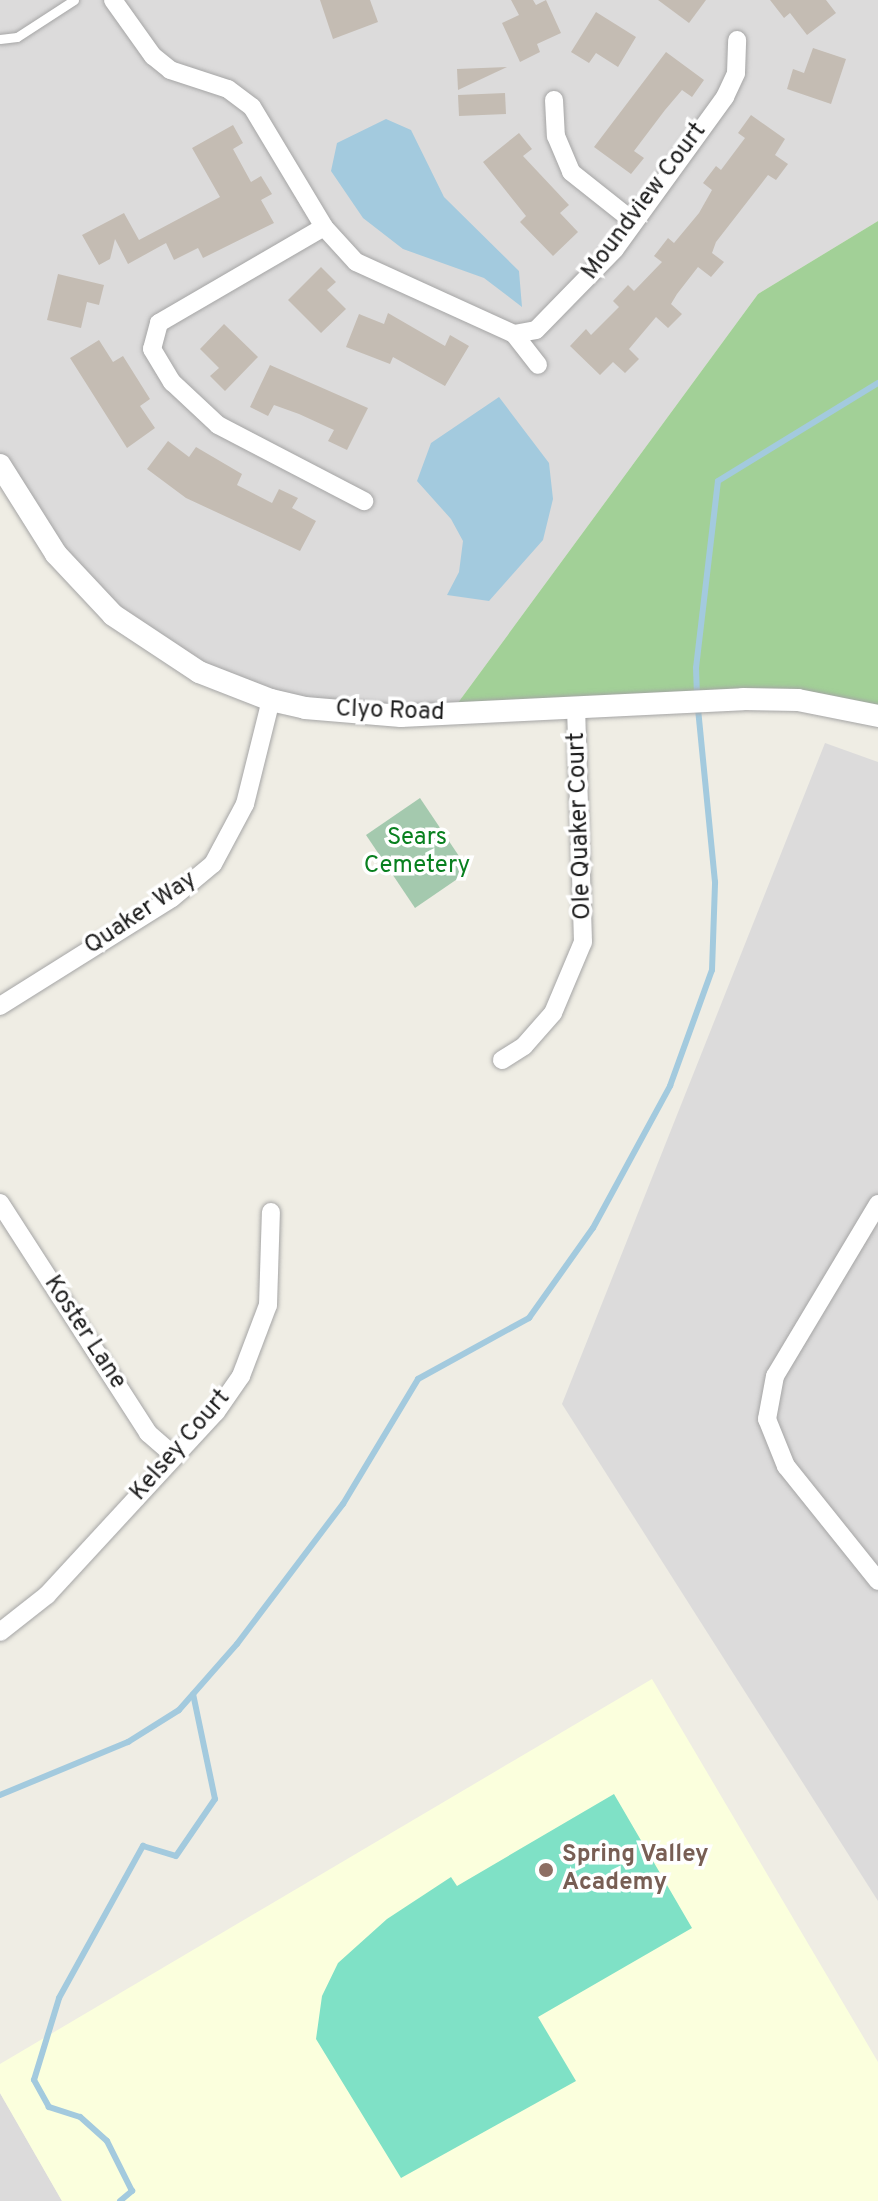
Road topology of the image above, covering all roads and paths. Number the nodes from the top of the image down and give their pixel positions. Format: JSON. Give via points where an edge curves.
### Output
{"nodes":[{"id":1,"x":74,"y":0,"type":"edge"},
{"id":2,"x":113,"y":0,"type":"edge"},
{"id":3,"x":0,"y":39,"type":"edge"},
{"id":4,"x":737,"y":40,"type":"dead end"},
{"id":5,"x":554,"y":100,"type":"dead end"},
{"id":6,"x":634,"y":222,"type":"junction"},
{"id":7,"x":324,"y":227,"type":"junction"},
{"id":8,"x":514,"y":334,"type":"junction"},
{"id":9,"x":538,"y":365,"type":"dead end"},
{"id":10,"x":0,"y":465,"type":"edge"},
{"id":11,"x":364,"y":501,"type":"dead end"},
{"id":12,"x":271,"y":700,"type":"junction"},
{"id":13,"x":576,"y":707,"type":"junction"},
{"id":14,"x":878,"y":716,"type":"edge"},
{"id":15,"x":0,"y":1006,"type":"edge"},
{"id":16,"x":502,"y":1060,"type":"dead end"},
{"id":17,"x":0,"y":1203,"type":"edge"},
{"id":18,"x":878,"y":1204,"type":"edge"},
{"id":19,"x":271,"y":1212,"type":"dead end"},
{"id":20,"x":174,"y":1456,"type":"junction"},
{"id":21,"x":878,"y":1581,"type":"edge"},
{"id":22,"x":0,"y":1632,"type":"edge"}],
"edges":[{"from":1,"to":3,"type":"lane","via":[[17,37]]},
{"from":2,"to":7,"type":"street","via":[[153,56],[170,70],[228,89],[252,107]]},
{"from":4,"to":6,"type":"street","name":"Moundview Court","via":[[736,73],[725,97]]},
{"from":5,"to":6,"type":"street","via":[[556,136],[571,172]]},
{"from":6,"to":8,"type":"street","name":"Moundview Court","via":[[536,330]]},
{"from":7,"to":8,"type":"street","via":[[368,271],[457,305]]},
{"from":7,"to":11,"type":"street","via":[[159,323],[152,349],[172,382],[218,425]]},
{"from":8,"to":9,"type":"street"},
{"from":10,"to":12,"type":"street","name":"Clyo Road","via":[[56,554],[121,622],[199,672]]},
{"from":12,"to":13,"type":"street","name":"Clyo Road","via":[[401,716]]},
{"from":12,"to":15,"type":"street","name":"Quaker Way","via":[[245,804],[213,864],[172,898]]},
{"from":13,"to":14,"type":"street","name":"Clyo Road","via":[[798,700]]},
{"from":13,"to":16,"type":"street","name":"Ole Quaker Court","via":[[583,942],[553,1013],[524,1046]]},
{"from":17,"to":20,"type":"street","name":"Koster Lane","via":[[148,1433]]},
{"from":18,"to":21,"type":"street","via":[[775,1376],[767,1419],[786,1466]]},
{"from":19,"to":20,"type":"street","name":"Kelsey Court","via":[[272,1276],[260,1337],[216,1412]]},
{"from":20,"to":22,"type":"street","name":"Kelsey Court","via":[[47,1595]]}]}
